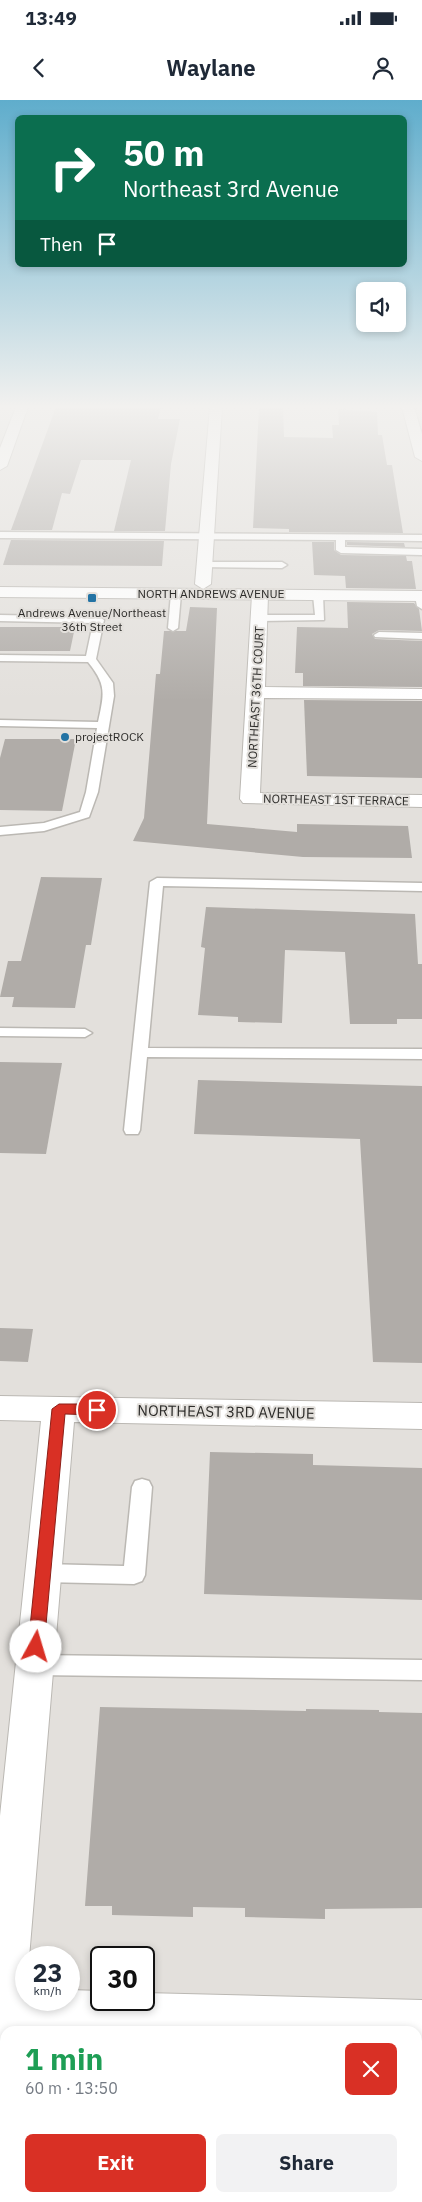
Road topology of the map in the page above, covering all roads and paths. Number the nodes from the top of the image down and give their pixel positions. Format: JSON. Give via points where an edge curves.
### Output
{"nodes":[{"id":1,"x":208,"y":505,"type":"edge"},
{"id":2,"x":0,"y":535,"type":"edge"},
{"id":3,"x":205,"y":536,"type":"junction"},
{"id":4,"x":340,"y":537,"type":"junction"},
{"id":5,"x":422,"y":538,"type":"edge"},
{"id":6,"x":422,"y":552,"type":"edge"},
{"id":7,"x":203,"y":565,"type":"junction"},
{"id":8,"x":282,"y":565,"type":"dead end"},
{"id":9,"x":0,"y":582,"type":"edge"},
{"id":10,"x":203,"y":584,"type":"junction"},
{"id":11,"x":296,"y":585,"type":"junction"},
{"id":12,"x":0,"y":592,"type":"edge"},
{"id":13,"x":176,"y":594,"type":"junction"},
{"id":14,"x":260,"y":595,"type":"junction"},
{"id":15,"x":318,"y":595,"type":"junction"},
{"id":16,"x":421,"y":596,"type":"edge"},
{"id":17,"x":0,"y":618,"type":"edge"},
{"id":18,"x":260,"y":618,"type":"junction"},
{"id":19,"x":173,"y":628,"type":"dead end"},
{"id":20,"x":379,"y":635,"type":"dead end"},
{"id":21,"x":422,"y":636,"type":"edge"},
{"id":22,"x":0,"y":658,"type":"edge"},
{"id":23,"x":91,"y":659,"type":"junction"},
{"id":24,"x":256,"y":692,"type":"junction"},
{"id":25,"x":422,"y":694,"type":"edge"},
{"id":26,"x":0,"y":724,"type":"edge"},
{"id":27,"x":103,"y":725,"type":"junction"},
{"id":28,"x":250,"y":799,"type":"joint"},
{"id":29,"x":422,"y":801,"type":"edge"},
{"id":30,"x":0,"y":831,"type":"edge"},
{"id":31,"x":422,"y":886,"type":"edge"},
{"id":32,"x":0,"y":1032,"type":"edge"},
{"id":33,"x":85,"y":1033,"type":"dead end"},
{"id":34,"x":140,"y":1052,"type":"junction"},
{"id":35,"x":422,"y":1054,"type":"edge"},
{"id":36,"x":132,"y":1130,"type":"dead end"},
{"id":37,"x":0,"y":1408,"type":"edge"},
{"id":38,"x":59,"y":1409,"type":"junction"},
{"id":39,"x":422,"y":1416,"type":"edge"},
{"id":40,"x":142,"y":1488,"type":"dead end"},
{"id":41,"x":43,"y":1573,"type":"junction"},
{"id":42,"x":34,"y":1665,"type":"junction"},
{"id":43,"x":422,"y":1670,"type":"edge"},
{"id":44,"x":1,"y":2021,"type":"edge"},
{"id":45,"x":422,"y":2022,"type":"edge"}],
"edges":[{"from":1,"to":3,"type":"street"},
{"from":2,"to":3,"type":"lane"},
{"from":3,"to":4,"type":"lane"},
{"from":3,"to":7,"type":"street"},
{"from":4,"to":5,"type":"lane"},
{"from":4,"to":6,"type":"lane","via":[[341,550]]},
{"from":7,"to":8,"type":"lane"},
{"from":7,"to":10,"type":"street"},
{"from":9,"to":10,"type":"street","name":"NORTH ANDREWS AVENUE"},
{"from":10,"to":11,"type":"street","name":"NORTH ANDREWS AVENUE"},
{"from":10,"to":13,"type":"street","via":[[197,589]]},
{"from":11,"to":14,"type":"street","via":[[275,588]]},
{"from":11,"to":16,"type":"street","name":"NORTH ANDREWS AVENUE"},
{"from":12,"to":13,"type":"street","name":"NORTH ANDREWS AVENUE"},
{"from":13,"to":14,"type":"street","name":"NORTH ANDREWS AVENUE"},
{"from":13,"to":19,"type":"lane"},
{"from":14,"to":15,"type":"street","name":"NORTH ANDREWS AVENUE"},
{"from":14,"to":18,"type":"street","name":"NORTHEAST 36TH COURT"},
{"from":15,"to":16,"type":"street","name":"NORTH ANDREWS AVENUE"},
{"from":15,"to":18,"type":"lane","via":[[320,618]]},
{"from":17,"to":23,"type":"lane","via":[[99,620]]},
{"from":18,"to":24,"type":"street","name":"NORTHEAST 36TH COURT"},
{"from":20,"to":21,"type":"lane"},
{"from":22,"to":23,"type":"lane"},
{"from":23,"to":27,"type":"lane","via":[[106,677],[110,689]]},
{"from":24,"to":25,"type":"street"},
{"from":24,"to":28,"type":"street","name":"NORTHEAST 36TH COURT"},
{"from":26,"to":27,"type":"lane"},
{"from":27,"to":30,"type":"lane","via":[[85,814],[38,830]]},
{"from":28,"to":29,"type":"street","name":"NORTHEAST 1ST TERRACE"},
{"from":31,"to":34,"type":"lane","via":[[157,882]]},
{"from":32,"to":33,"type":"lane"},
{"from":34,"to":35,"type":"lane"},
{"from":34,"to":36,"type":"lane"},
{"from":37,"to":38,"type":"street","name":"NORTHEAST 3RD AVENUE"},
{"from":38,"to":39,"type":"street","name":"NORTHEAST 3RD AVENUE"},
{"from":38,"to":41,"type":"street"},
{"from":40,"to":41,"type":"lane","via":[[134,1575]]},
{"from":41,"to":42,"type":"street"},
{"from":42,"to":43,"type":"lane"},
{"from":42,"to":44,"type":"street"},
{"from":44,"to":45,"type":"street"}]}
